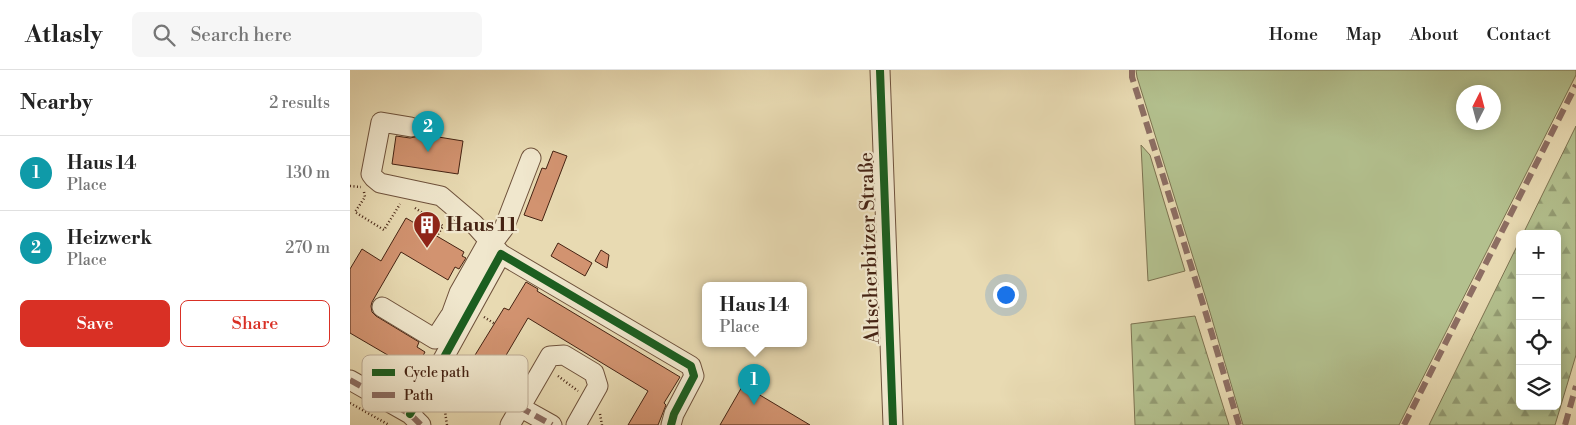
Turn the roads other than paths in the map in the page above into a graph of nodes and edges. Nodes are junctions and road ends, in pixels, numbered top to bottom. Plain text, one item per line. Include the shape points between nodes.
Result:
1 (880, 70) edge
2 (411, 126) dead end
3 (531, 158) dead end
4 (494, 246) junction
5 (382, 307) dead end
6 (451, 315) junction
7 (446, 353) junction
8 (449, 355) edge
9 (350, 380) edge
10 (362, 387) edge
11 (528, 396) edge
12 (402, 412) edge
13 (519, 412) edge
14 (527, 412) edge
15 (415, 420) edge
16 (510, 425) edge
17 (552, 425) edge
18 (576, 425) edge
19 (671, 425) edge
20 (893, 425) edge

1 - 20 street, Altscherbitzer Straße
2 - 4 street via 381,122 371,174 380,183 441,196
3 - 4 street
4 - 6 street via 459,293
4 - 7 street
4 - 19 street via 691,366 694,376
5 - 6 street via 435,339
6 - 7 street
7 - 8 street
9 - 10 street
11 - 18 street via 550,356 564,355 594,373 598,386
12 - 15 street
13 - 16 street
14 - 17 street

